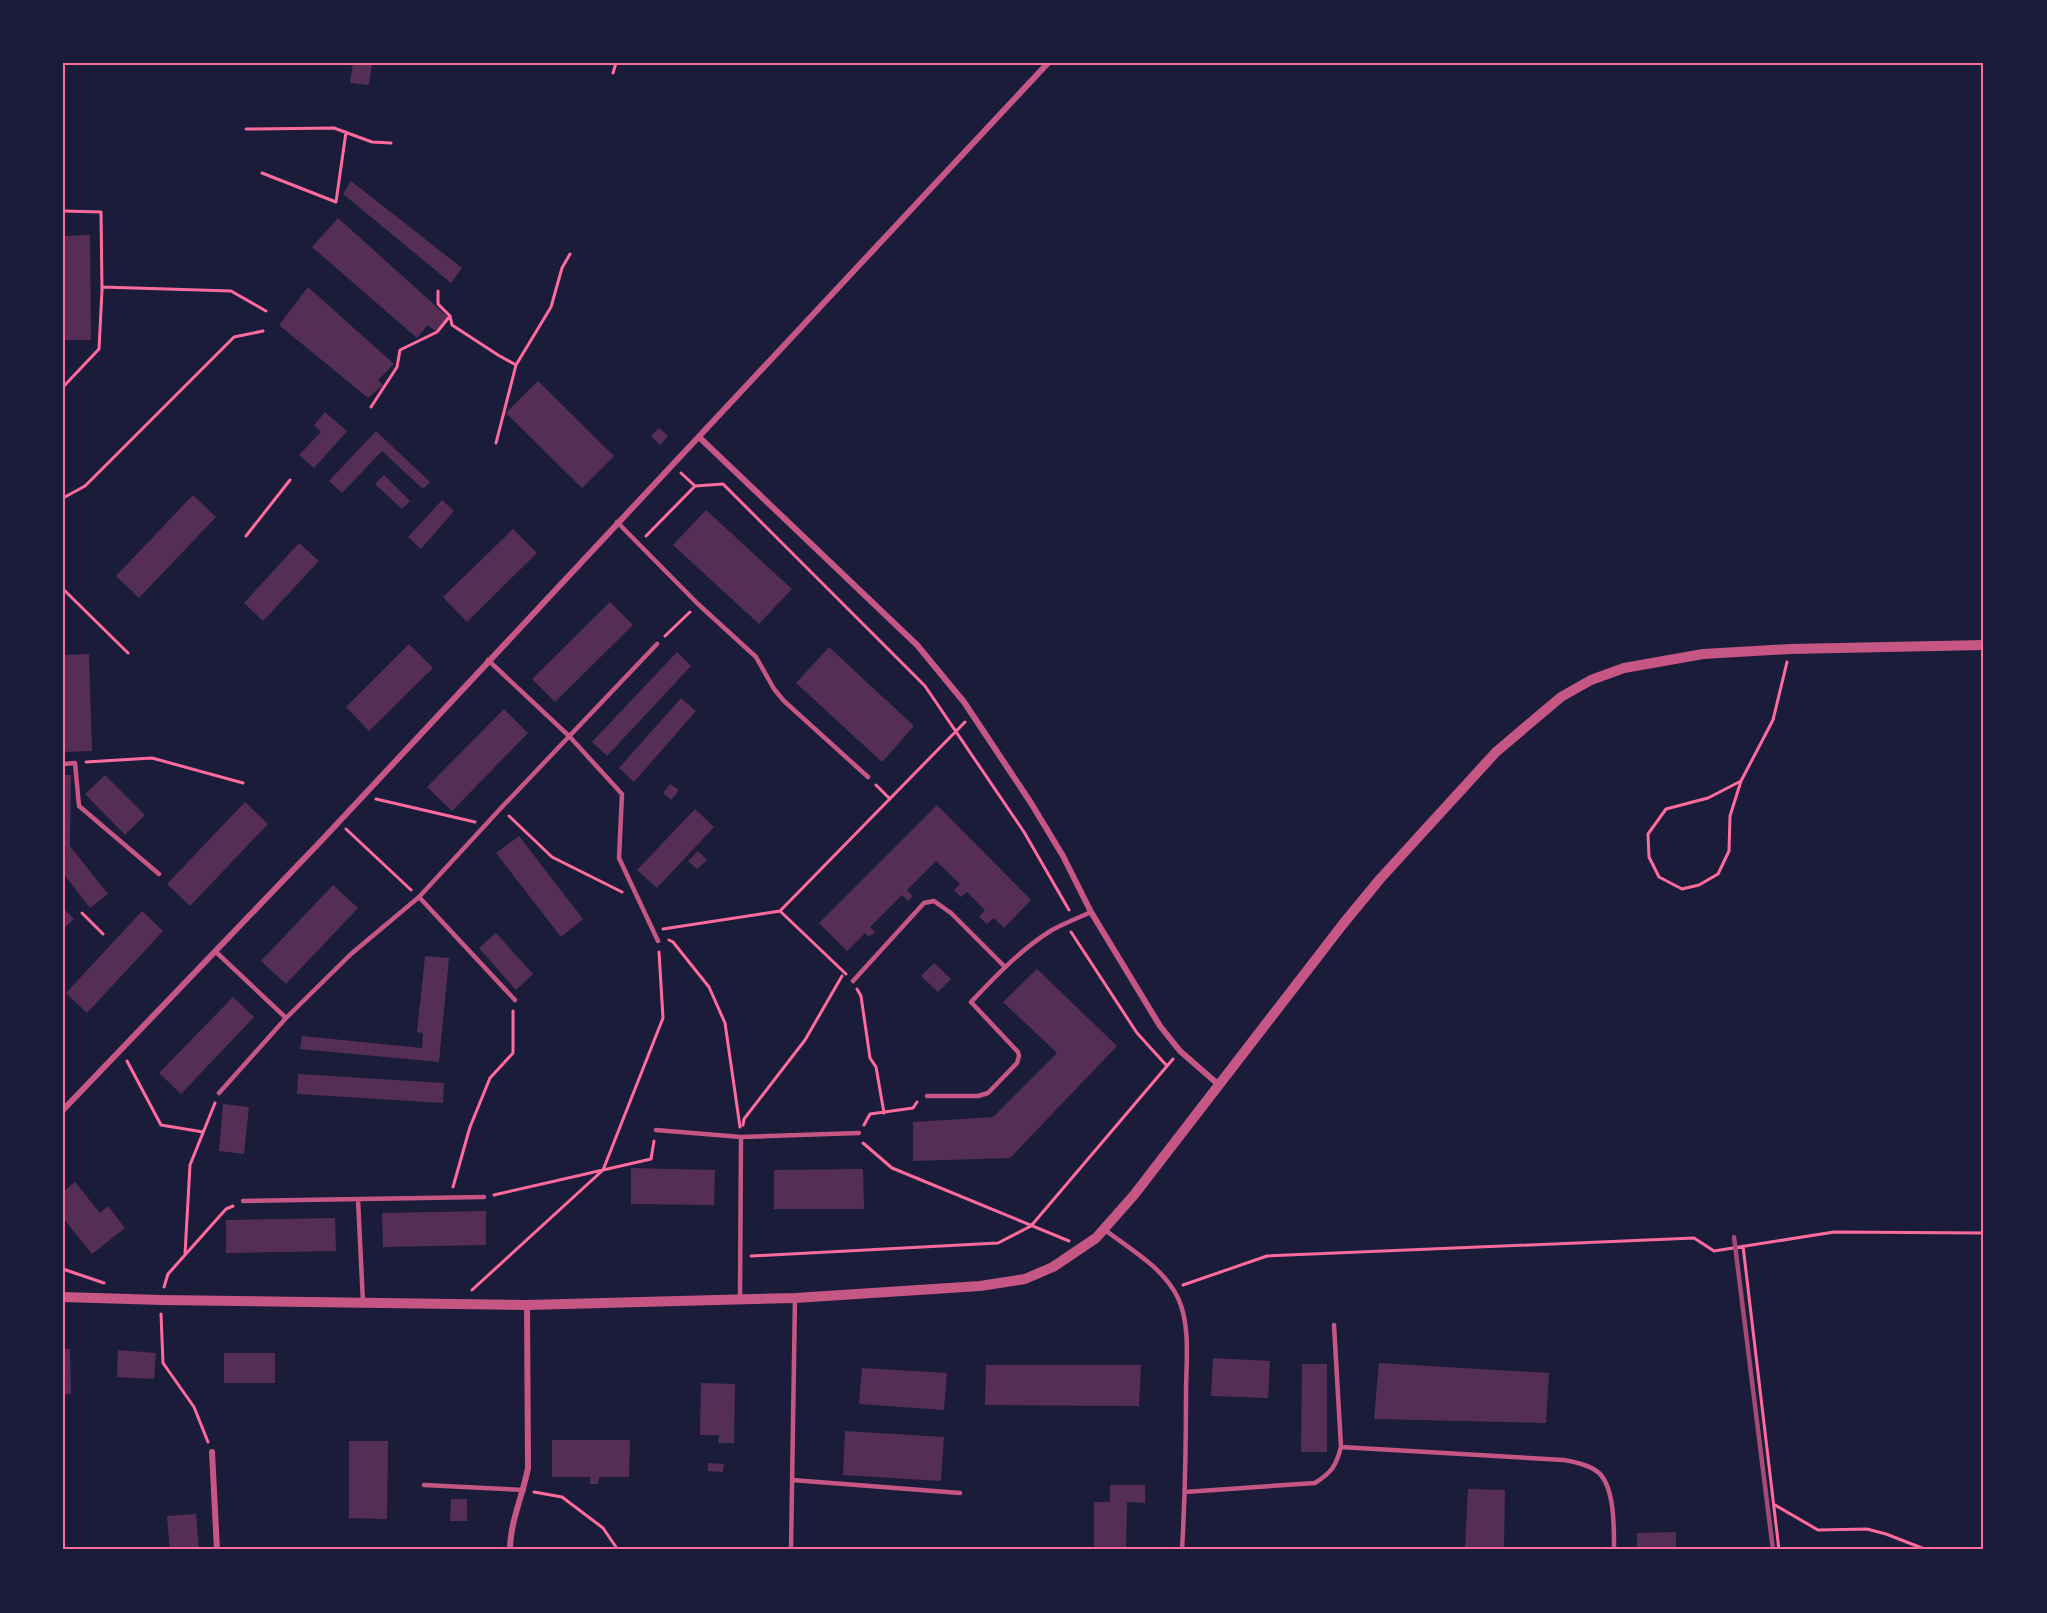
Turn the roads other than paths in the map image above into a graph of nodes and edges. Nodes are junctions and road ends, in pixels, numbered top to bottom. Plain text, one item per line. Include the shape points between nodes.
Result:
1 (1048, 63) edge
2 (699, 437) junction
3 (617, 522) junction
4 (657, 644) road end
5 (1984, 645) edge
6 (488, 660) junction
7 (569, 736) junction
8 (63, 764) edge
9 (868, 777) road end
10 (159, 874) dead end
11 (419, 897) junction
12 (1091, 912) junction
13 (658, 941) road end
14 (215, 951) junction
15 (1005, 967) junction
16 (853, 981) road end
17 (514, 1000) road end
18 (286, 1018) junction
19 (1219, 1085) junction
20 (219, 1093) road end
21 (925, 1096) road end
22 (63, 1110) edge
23 (656, 1130) road end
24 (860, 1134) road end
25 (741, 1137) junction
26 (484, 1197) road end
27 (358, 1199) junction
28 (243, 1201) road end
29 (1105, 1230) junction
30 (63, 1297) edge
31 (795, 1298) junction
32 (740, 1299) junction
33 (363, 1304) junction
34 (527, 1305) junction
35 (1334, 1326) dead end
36 (1341, 1447) junction
37 (212, 1452) road end
38 (792, 1480) junction
39 (424, 1485) dead end
40 (524, 1490) junction
41 (1185, 1492) junction
42 (960, 1493) dead end
43 (217, 1550) edge
44 (510, 1550) edge
45 (791, 1550) edge
46 (1182, 1550) edge
47 (1614, 1550) edge

1 - 2 street
2 - 3 street
2 - 12 street via 917,645 942,674 1031,803 1064,856
3 - 6 street
3 - 9 lane via 756,657 784,701
4 - 7 lane
5 - 19 street via 1702,654 1647,662 1599,677 1561,697 1496,752 1418,836 1343,924
6 - 7 lane
6 - 14 street
7 - 11 lane
7 - 13 lane via 622,794 619,858
8 - 10 lane via 75,763 80,806
11 - 17 lane
11 - 18 lane via 366,940
12 - 15 lane via 1029,946
12 - 19 street via 1150,1011 1180,1051
14 - 18 lane
14 - 22 street
15 - 16 lane via 934,901 924,903
15 - 21 lane via 971,1002 1018,1052 1017,1063 988,1093
18 - 20 lane
19 - 29 street
23 - 25 lane
24 - 25 lane
25 - 32 lane
26 - 27 lane
27 - 28 lane
27 - 33 lane
29 - 31 street via 1053,1267 1025,1279 946,1289
29 - 41 lane via 1153,1267 1179,1300 1185,1326
30 - 33 street
31 - 32 street
31 - 38 lane
32 - 34 street
33 - 34 street
34 - 40 street via 528,1468
35 - 36 lane
36 - 41 lane via 1337,1463 1315,1483
36 - 47 lane via 1582,1464 1599,1473 1606,1483
37 - 43 street
38 - 42 lane
38 - 45 lane
39 - 40 lane
40 - 44 street via 510,1534
41 - 46 lane

